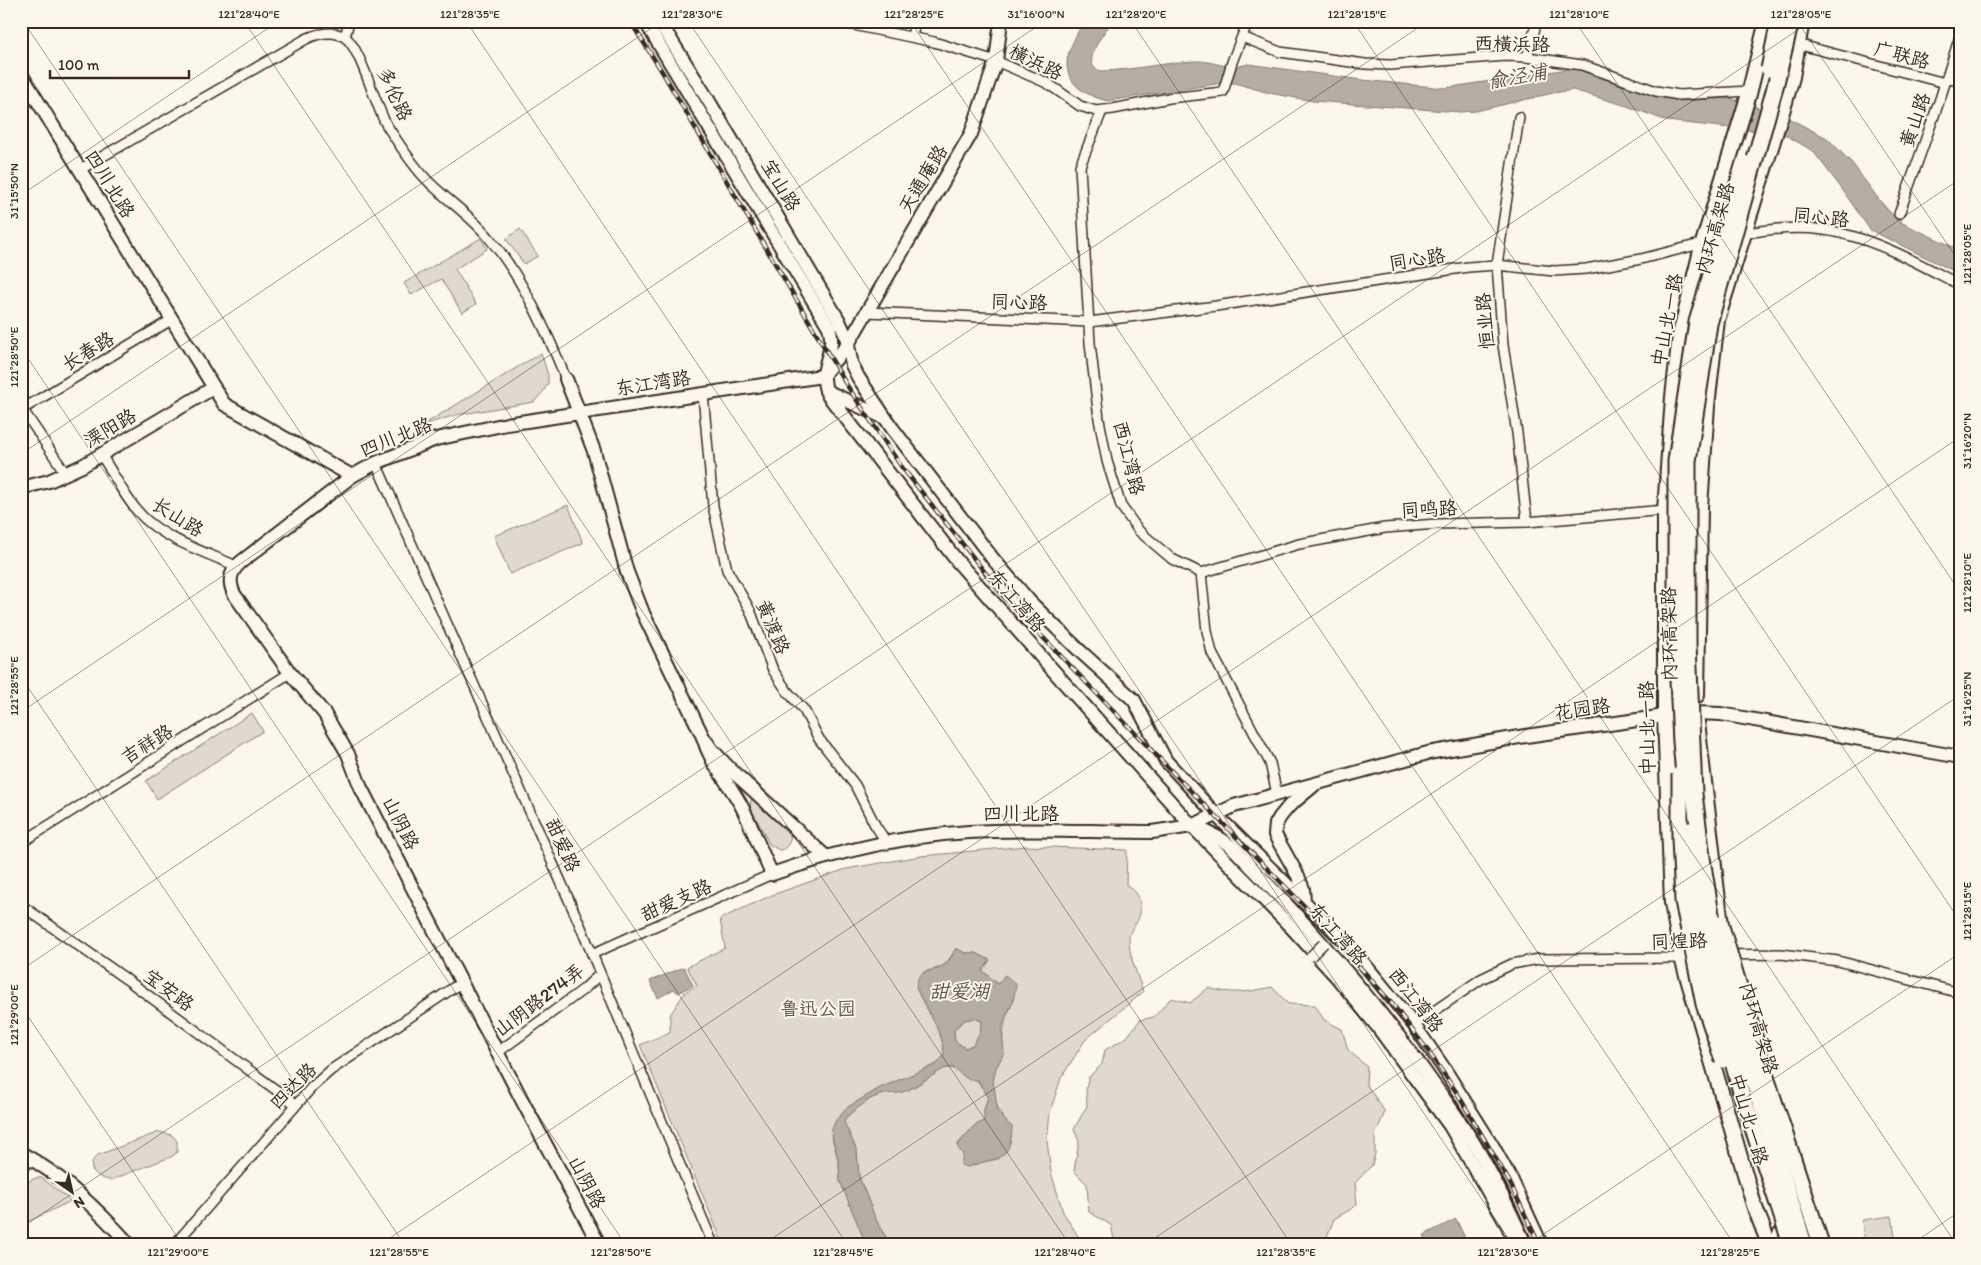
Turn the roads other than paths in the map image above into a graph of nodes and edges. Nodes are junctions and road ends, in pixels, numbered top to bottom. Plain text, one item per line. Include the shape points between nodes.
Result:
1 (349, 21) edge
2 (645, 21) edge
3 (659, 21) edge
4 (834, 21) edge
5 (915, 21) edge
6 (1001, 21) edge
7 (1248, 21) edge
8 (1537, 21) edge
9 (1767, 21) edge
10 (1779, 21) edge
11 (1791, 21) edge
12 (1802, 21) edge
13 (1764, 35) junction
14 (1960, 36) edge
15 (345, 37) junction
16 (912, 37) junction
17 (1242, 37) junction
18 (1797, 44) junction
19 (1527, 57) junction
20 (996, 61) junction
21 (21, 74) edge
22 (1946, 81) junction
23 (1960, 82) edge
24 (1749, 92) junction
25 (1102, 111) junction
26 (1518, 117) dead end
27 (78, 170) junction
28 (1899, 214) dead end
29 (1744, 234) junction
30 (1703, 243) junction
31 (1497, 265) junction
32 (1960, 285) edge
33 (867, 312) junction
34 (171, 320) junction
35 (826, 321) junction
36 (1089, 322) junction
37 (848, 344) junction
38 (822, 376) junction
39 (566, 379) joint
40 (213, 388) junction
41 (826, 391) junction
42 (703, 394) junction
43 (22, 410) edge
44 (579, 413) junction
45 (885, 418) junction
46 (102, 455) junction
47 (376, 463) junction
48 (66, 474) junction
49 (352, 476) junction
50 (21, 488) edge
51 (1665, 510) junction
52 (1526, 522) junction
53 (236, 566) junction
54 (1200, 573) junction
55 (290, 672) junction
56 (1696, 713) junction
57 (1665, 716) junction
58 (703, 737) junction
59 (1960, 757) edge
60 (1316, 784) junction
61 (755, 791) junction
62 (1277, 794) junction
63 (741, 806) junction
64 (1215, 814) junction
65 (1192, 826) junction
66 (21, 843) edge
67 (887, 843) junction
68 (826, 857) junction
69 (1702, 865) junction
70 (772, 874) junction
71 (1304, 901) junction
72 (21, 905) edge
73 (1324, 943) dead end
74 (592, 954) junction
75 (1725, 955) junction
76 (1311, 956) dead end
77 (1682, 958) junction
78 (600, 974) junction
79 (462, 982) junction
80 (1960, 993) edge
81 (1414, 1025) junction
82 (498, 1052) junction
83 (296, 1104) junction
84 (27, 1156) edge
85 (21, 1169) edge
86 (598, 1241) edge
87 (1780, 1242) edge
88 (130, 1244) edge
89 (174, 1244) edge
90 (713, 1244) edge
91 (1516, 1244) edge
92 (1525, 1244) edge
93 (1542, 1244) edge
94 (1804, 1244) edge
95 (1813, 1244) edge
96 (1821, 1244) edge

1 - 15 street
2 - 35 main road, 宝山路
3 - 37 main road, 宝山路 via 830,305
4 - 16 street, 横浜路
5 - 16 street
6 - 20 main road, 天通庵路
7 - 17 street
8 - 19 street
9 - 13 main road, 中山北一路
10 - 87 highway, 内环高架路, bridge via 1766,86 1697,322 1676,461 1676,639 1683,901 1704,1004
11 - 69 highway, 内环高架路, bridge via 1709,324 1688,461 1688,643 1694,794
12 - 18 main road, 中山北一路
13 - 18 street, 广联路
13 - 24 main road, 中山北一路
14 - 22 street, 黄山路
15 - 27 street via 329,33 306,39
15 - 39 street, 多伦路 via 357,55 383,118 407,155 427,180 491,239 516,276 532,303
16 - 20 street, 横浜路
17 - 19 street, 西横浜路 via 1280,52 1365,64
17 - 25 street, 横浜路 via 1223,90
18 - 22 street, 广联路
18 - 29 main road, 中山北一路 via 1792,77
19 - 24 street, 西横浜路 via 1582,65 1656,91 1679,95
20 - 25 street, 横浜路 via 1047,83 1080,106
20 - 33 main road, 天通庵路 via 971,134
21 - 27 main road, 四川北路
22 - 23 street, 广联路
22 - 28 street, 黄山路
24 - 30 main road, 中山北一路
25 - 36 street, 西江湾路 via 1080,166
26 - 31 street, 恒业路
27 - 34 main road, 四川北路
29 - 30 street, 同心路
29 - 32 street, 同心路 via 1811,229 1844,233
29 - 56 main road, 中山北一路 via 1717,320 1707,406 1700,507
30 - 31 street, 同心路 via 1586,269 1554,271
30 - 51 main road, 中山北一路 via 1680,335 1672,397
31 - 36 street, 同心路
31 - 52 street, 恒业路
33 - 36 street, 同心路
33 - 37 main road, 天通庵路
34 - 40 main road, 四川北路
34 - 43 street, 长春路
35 - 37 main road, 宝山路
35 - 38 main road, 宝山路 via 832,334
36 - 54 street, 西江湾路 via 1103,440 1121,506 1138,532 1155,547
37 - 38 main road
37 - 45 main road, 东江湾路 via 855,371
38 - 41 main road, 东江湾路
38 - 42 main road, 东江湾路
39 - 44 main road, 多伦路
40 - 46 main road, 溧阳路
40 - 49 main road, 四川北路 via 226,407
41 - 45 main road, 东江湾路
41 - 65 main road, 东江湾路 via 958,562
42 - 44 main road, 东江湾路
42 - 67 street, 黄渡路 via 713,506 727,570 750,610 774,670 804,710 819,739 855,785
43 - 48 street
44 - 47 main road, 四川北路 via 436,439
44 - 58 main road via 596,458 627,572
45 - 64 main road, 东江湾路 via 1024,595 1134,700 1163,756
46 - 48 main road, 溧阳路
46 - 53 street, 长山路 via 148,522
47 - 49 main road, 四川北路
47 - 74 street, 甜爱路
48 - 50 main road, 溧阳路
49 - 53 main road
51 - 52 street, 同鸣路
51 - 57 main road, 中山北一路
52 - 54 street, 同鸣路 via 1385,528 1299,544
53 - 55 main road, 山阴路 via 230,576 234,594
54 - 62 street via 1212,653 1270,763
55 - 66 street, 吉祥路
55 - 79 main road, 山阴路 via 324,713 344,746 362,788
56 - 57 main road, 花园路
56 - 59 main road, 花园路 via 1721,714
56 - 75 main road, 中山北一路
57 - 60 main road, 花园路 via 1457,747
57 - 77 main road, 中山北一路 via 1672,903
58 - 61 main road via 730,769
58 - 63 main road via 713,764
60 - 62 main road, 花园路
60 - 71 main road via 1289,806 1276,824 1275,835 1298,876
61 - 63 main road via 747,788 741,791
61 - 68 main road
62 - 64 main road, 花园路
63 - 70 main road
64 - 65 main road, 四川北路
64 - 71 main road, 西江湾路
65 - 67 main road, 四川北路 via 1152,832 969,832
65 - 91 main road, 东江湾路 via 1335,975 1398,1053 1462,1144
65 - 92 main road, 东江湾路 via 1208,831 1233,848 1368,996 1472,1140
67 - 68 main road, 四川北路
68 - 70 main road, 四川北路
69 - 94 highway, 内环高架路, bridge via 1720,964
69 - 96 highway, bridge
70 - 74 street, 甜爱支路
71 - 81 main road, 西江湾路 via 1353,950
72 - 83 street, 宝安路
73 - 76 street, bridge
74 - 78 street, 甜爱路
75 - 77 street, 同煌路
75 - 80 street, 同煌路 via 1781,954 1838,961
75 - 95 main road, 中山北一路
77 - 81 street, 同煌路 via 1539,959 1512,964 1496,970
77 - 87 main road, 中山北一路 via 1754,1205
78 - 82 street, 山阴路274弄 via 584,990
78 - 90 street, 甜爱路
79 - 82 main road, 山阴路
79 - 83 street, 四达路 via 331,1070
81 - 93 main road, 西江湾路 via 1492,1145
82 - 86 main road, 山阴路
83 - 89 street, 四达路
84 - 85 street
84 - 88 main road via 94,1206

